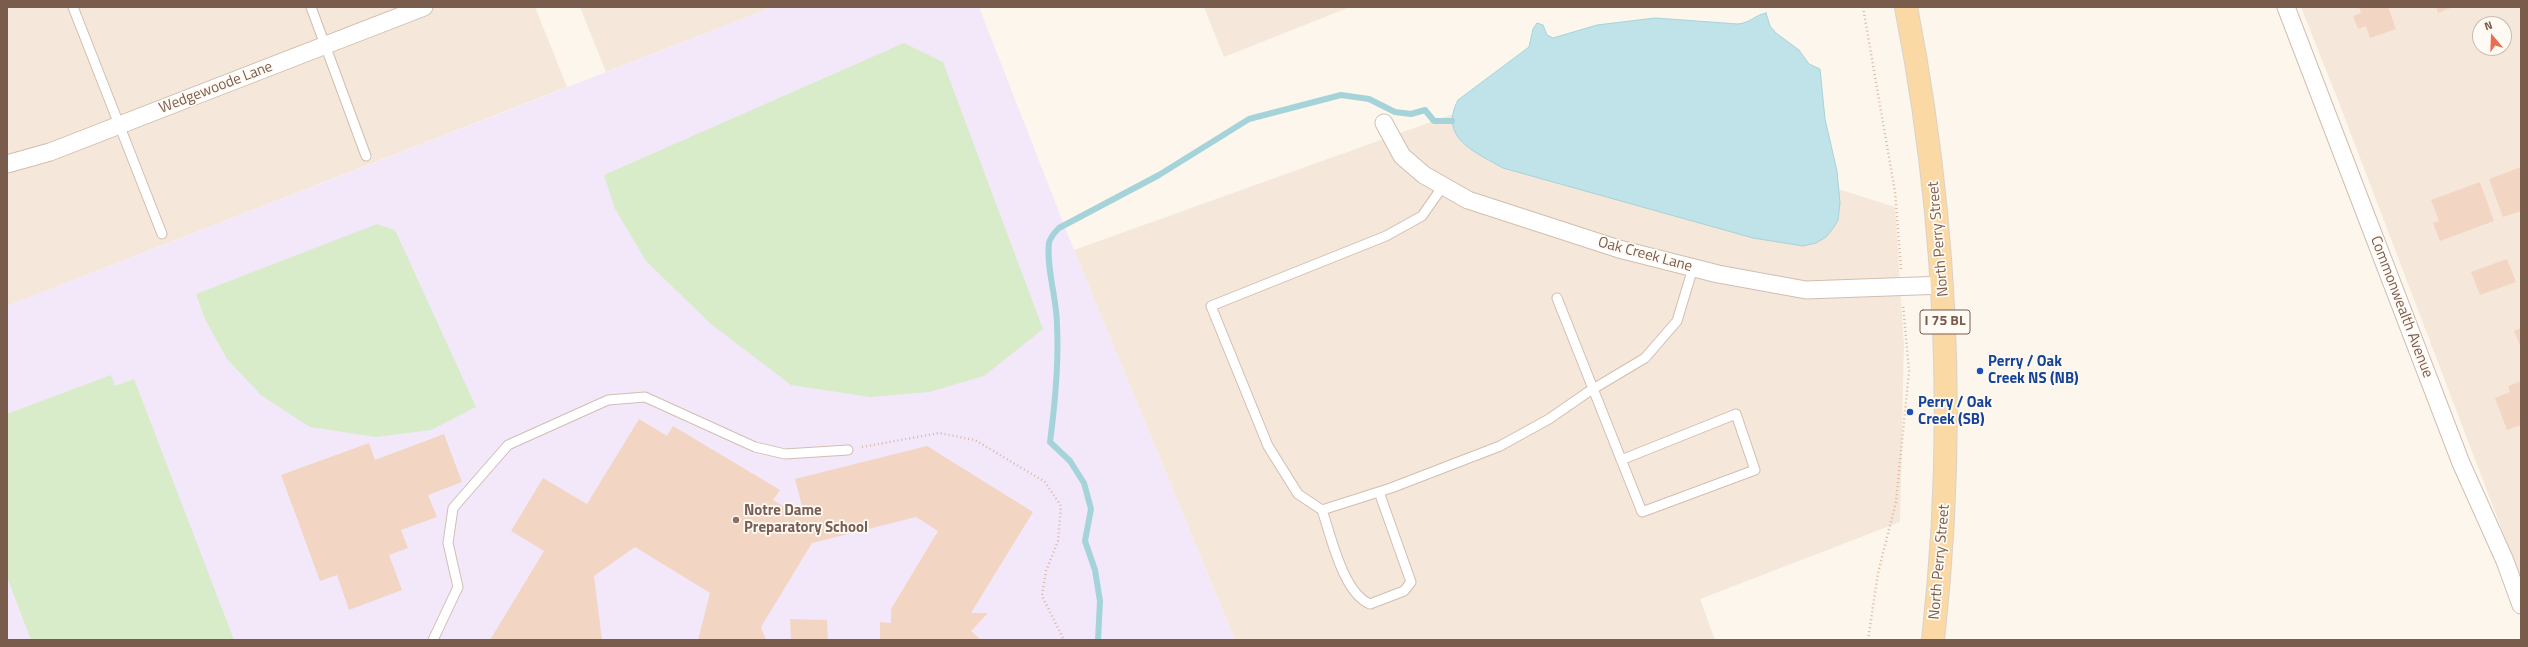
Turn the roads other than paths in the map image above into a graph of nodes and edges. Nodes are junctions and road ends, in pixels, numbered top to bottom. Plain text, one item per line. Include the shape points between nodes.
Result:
1 (73, 7) edge
2 (310, 7) edge
3 (424, 7) edge
4 (1906, 7) edge
5 (2286, 7) edge
6 (325, 46) junction
7 (1384, 123) dead end
8 (120, 126) junction
9 (366, 156) dead end
10 (7, 164) edge
11 (1443, 186) junction
12 (162, 234) dead end
13 (1693, 268) junction
14 (1944, 285) junction
15 (1557, 298) dead end
16 (1592, 389) junction
17 (848, 450) road end
18 (1621, 460) junction
19 (1379, 492) junction
20 (1322, 510) junction
21 (2521, 605) edge
22 (433, 640) edge
23 (1933, 640) edge

1 - 8 lane
2 - 6 lane
3 - 6 street, Wedgewoode Lane
4 - 14 main road, North Perry Street / I 75 BL via 1931,158
5 - 21 street, Commonwealth Avenue via 2461,463 2505,561
6 - 8 street, Wedgewoode Lane
6 - 9 lane
7 - 11 street, Oak Creek Lane via 1402,156 1424,175
8 - 10 street, Wedgewoode Lane via 50,152
8 - 12 lane
11 - 13 street, Oak Creek Lane via 1468,200 1498,210 1620,250
11 - 20 lane via 1422,216 1386,236 1211,306 1268,446 1298,494
13 - 14 street, Oak Creek Lane via 1806,290
13 - 16 lane via 1677,321 1645,358
14 - 23 main road, North Perry Street / I 75 BL via 1946,496
15 - 16 lane
16 - 18 lane
16 - 19 lane via 1549,419 1500,446
17 - 22 lane via 785,454 755,447 645,397 608,400 508,445 453,508 448,543 458,588
18 - 18 lane via 1642,512 1755,470 1736,414
19 - 20 lane
19 - 20 lane via 1411,582 1404,591 1370,604 1362,601 1347,581

